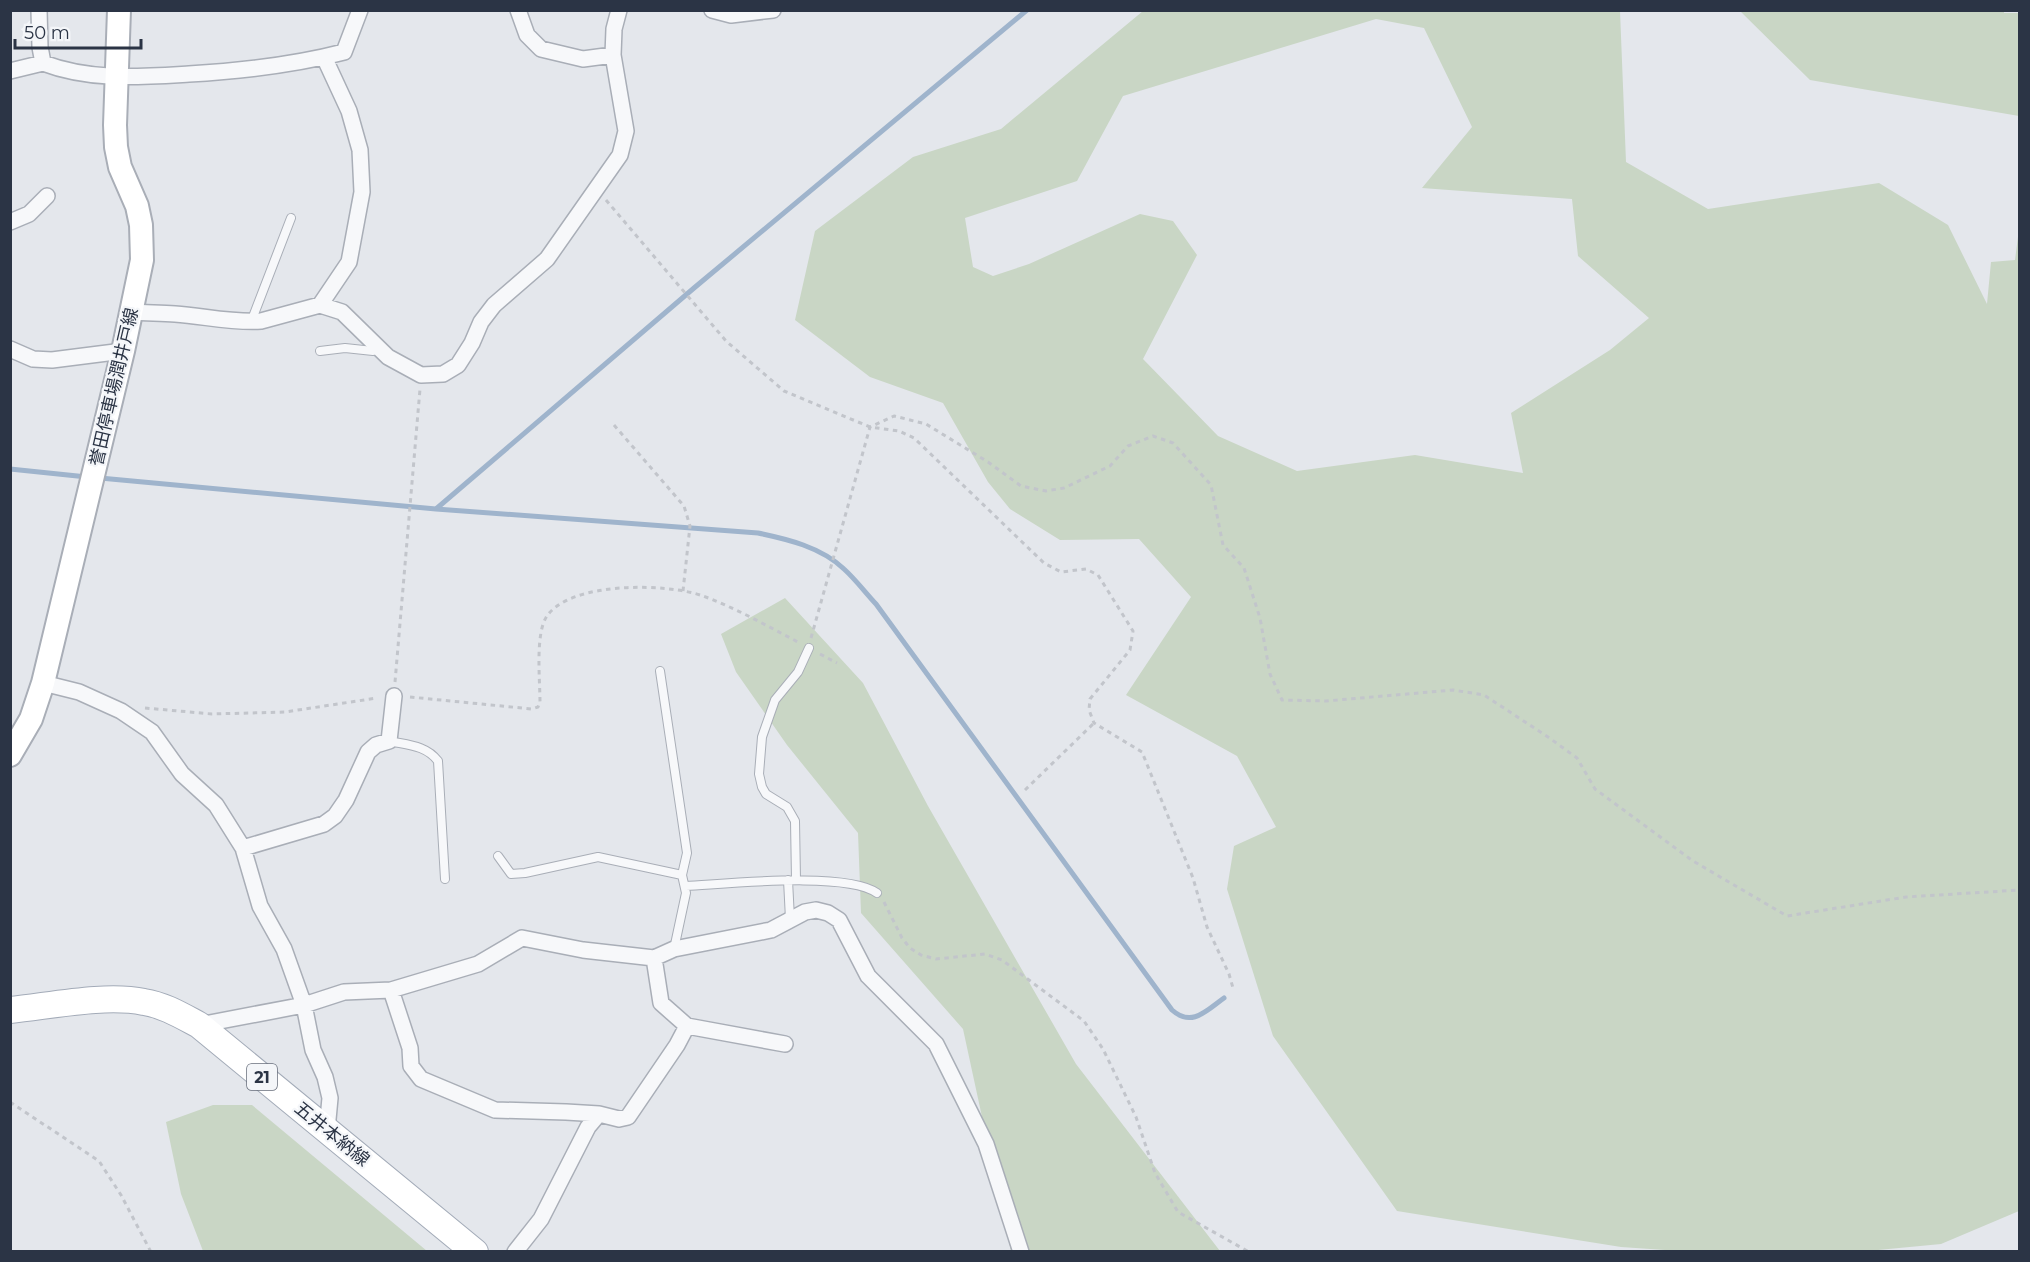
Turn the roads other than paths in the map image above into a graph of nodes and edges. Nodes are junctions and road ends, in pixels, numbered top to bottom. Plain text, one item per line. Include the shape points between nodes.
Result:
1 (39, 10) edge
2 (119, 10) edge
3 (360, 10) edge
4 (518, 10) edge
5 (619, 10) edge
6 (712, 10) edge
7 (773, 10) edge
8 (613, 55) junction
9 (324, 57) junction
10 (43, 63) junction
11 (10, 71) edge
12 (117, 78) junction
13 (47, 196) dead end
14 (291, 218) dead end
15 (10, 222) edge
16 (320, 305) junction
17 (132, 312) junction
18 (251, 322) junction
19 (377, 347) junction
20 (10, 349) edge
21 (123, 351) junction
22 (320, 351) dead end
23 (808, 648) road end
24 (660, 671) dead end
25 (43, 683) junction
26 (394, 696) road end
27 (389, 741) junction
28 (10, 755) edge
29 (243, 848) junction
30 (498, 856) dead end
31 (682, 875) junction
32 (446, 879) dead end
33 (792, 880) junction
34 (686, 886) junction
35 (877, 893) road end
36 (790, 921) junction
37 (674, 950) junction
38 (654, 958) junction
39 (391, 990) junction
40 (304, 1005) junction
41 (10, 1010) edge
42 (199, 1025) junction
43 (687, 1026) junction
44 (785, 1044) dead end
45 (599, 1114) junction
46 (327, 1130) junction
47 (475, 1251) edge
48 (515, 1251) edge
49 (1021, 1251) edge

1 - 10 street
2 - 12 main road, 誉田停車場潤井戸線
3 - 9 street via 344,52
4 - 8 street via 526,35 542,49 583,59
5 - 8 street
6 - 7 street via 731,15
8 - 19 street via 626,131 620,155 547,260 494,305 480,322 458,365 443,374 421,375
9 - 12 street via 232,71
9 - 16 street via 349,111 360,150 362,192 349,262
10 - 11 street
10 - 12 street via 62,70
12 - 17 main road, 誉田停車場潤井戸線 via 116,147 137,206 142,246
13 - 15 street via 29,214
14 - 18 lane
16 - 18 street
16 - 19 street via 342,312
17 - 18 street
17 - 21 main road, 誉田停車場潤井戸線
19 - 22 lane via 373,351
20 - 21 street via 33,359 52,360
21 - 25 main road, 誉田停車場潤井戸線
23 - 33 lane via 798,672 775,700 762,737 759,774 766,794 787,807 795,821
24 - 31 lane via 687,853
25 - 28 main road, 誉田停車場潤井戸線 via 31,719
25 - 29 street via 79,692 121,711 152,732 182,774 216,805
26 - 27 street
27 - 29 street via 368,752 335,816 324,824
27 - 32 lane via 424,748 438,761
29 - 40 street via 260,906 284,949
30 - 31 lane via 511,874 598,856
31 - 34 lane
33 - 34 lane
33 - 35 lane via 842,883 868,887
33 - 36 lane
34 - 37 lane
36 - 37 street via 771,930
36 - 49 street via 816,910 839,920 868,976 936,1044 986,1144
37 - 38 street
38 - 39 street via 522,938 478,964
38 - 43 street via 661,1003
39 - 40 street via 344,992
39 - 45 street via 410,1048 411,1066 421,1079 495,1110
40 - 42 street
40 - 46 street via 313,1050 330,1098
41 - 42 main road, 五井本納線 / 21 via 124,1000 173,1011
42 - 46 main road, 五井本納線 / 21
43 - 44 street
43 - 45 street via 628,1117
45 - 48 street via 588,1127 541,1219
46 - 47 main road, 五井本納線 / 21

